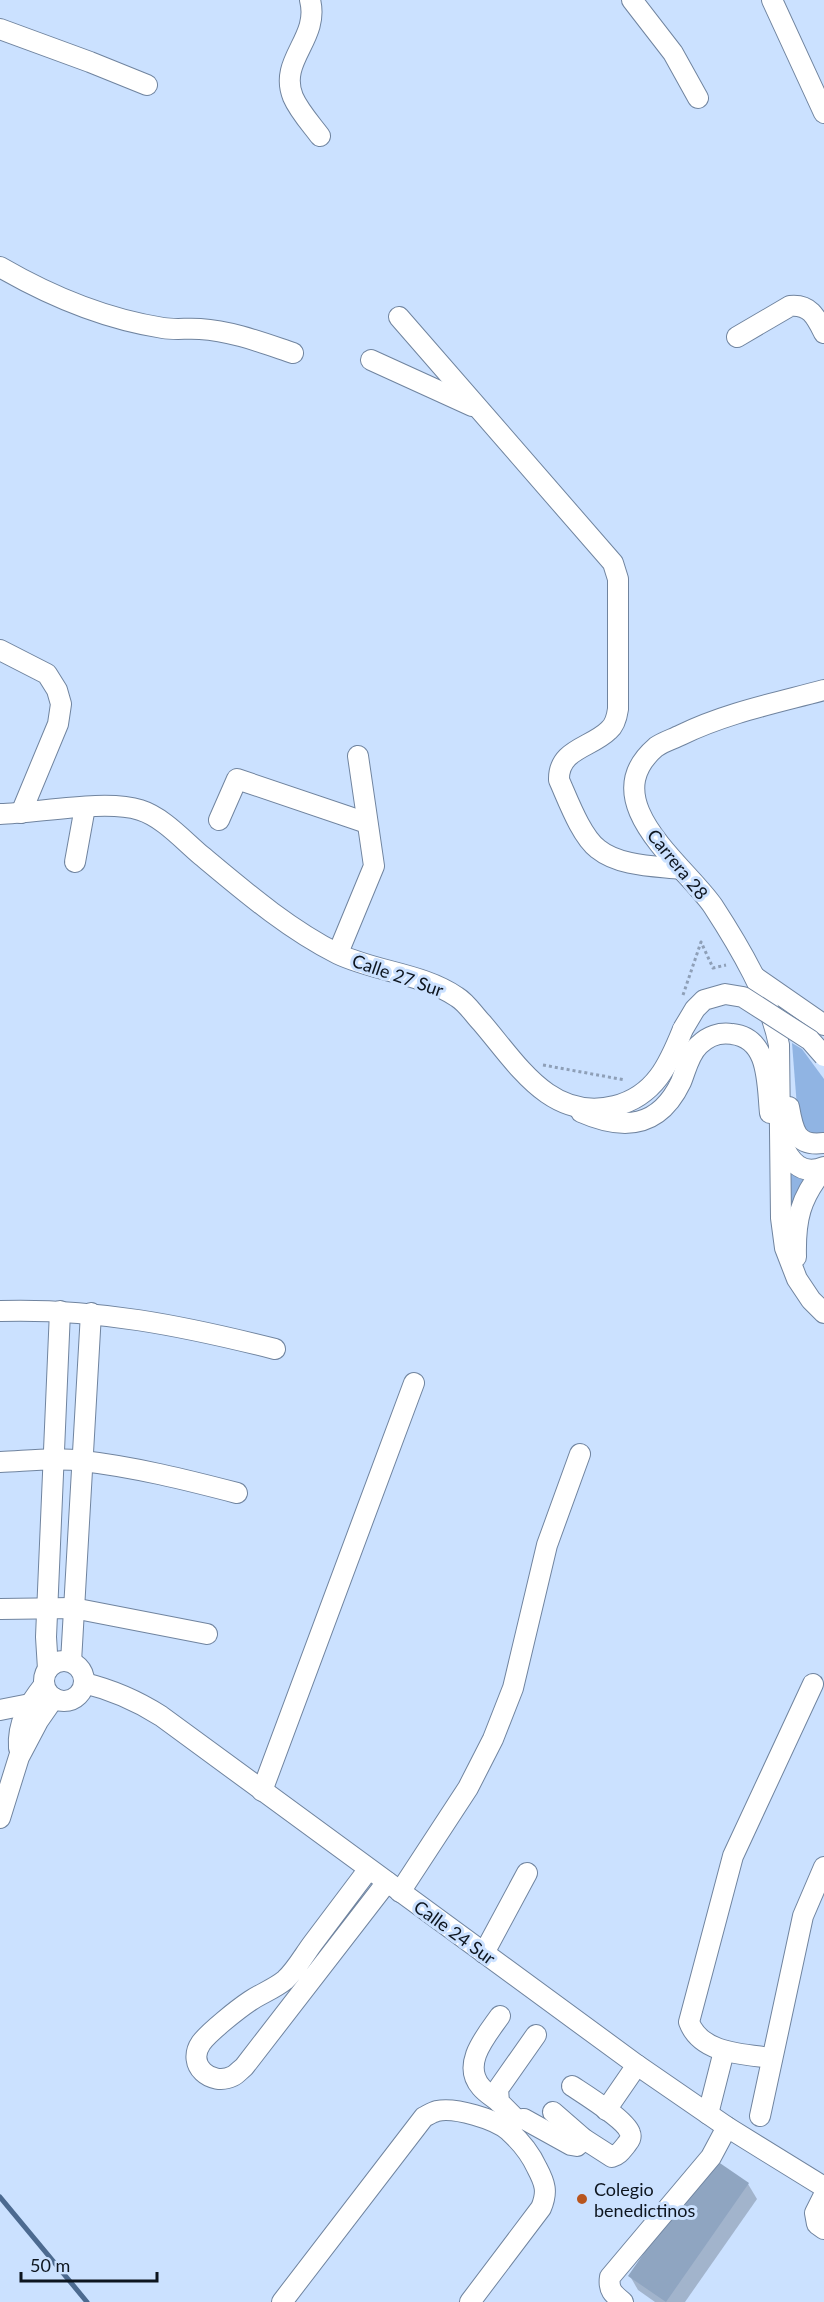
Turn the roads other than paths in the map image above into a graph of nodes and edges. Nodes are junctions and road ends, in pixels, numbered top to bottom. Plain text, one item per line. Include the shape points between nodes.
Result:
1 (310, 0) edge
2 (772, 0) edge
3 (641, 3) edge
4 (0, 29) edge
5 (147, 86) dead end
6 (698, 98) dead end
7 (824, 113) edge
8 (320, 136) dead end
9 (0, 267) edge
10 (399, 317) dead end
11 (824, 333) edge
12 (737, 337) dead end
13 (293, 353) dead end
14 (371, 360) dead end
15 (480, 410) junction
16 (0, 650) edge
17 (824, 690) edge
18 (358, 756) dead end
19 (85, 807) junction
20 (21, 813) junction
21 (0, 814) edge
22 (219, 820) dead end
23 (367, 823) junction
24 (75, 862) dead end
25 (680, 869) junction
26 (338, 954) junction
27 (751, 973) junction
28 (824, 1025) edge
29 (780, 1054) junction
30 (824, 1056) edge
31 (565, 1105) junction
32 (781, 1140) junction
33 (818, 1144) edge
34 (824, 1168) edge
35 (781, 1218) junction
36 (805, 1291) junction
37 (0, 1311) edge
38 (60, 1311) junction
39 (91, 1313) junction
40 (824, 1313) edge
41 (275, 1349) dead end
42 (414, 1383) dead end
43 (580, 1454) dead end
44 (54, 1459) junction
45 (82, 1460) junction
46 (0, 1462) edge
47 (237, 1493) dead end
48 (48, 1608) junction
49 (74, 1608) junction
50 (0, 1609) edge
51 (207, 1634) dead end
52 (71, 1662) junction
53 (84, 1683) junction
54 (49, 1684) junction
55 (813, 1684) dead end
56 (30, 1704) junction
57 (0, 1710) edge
58 (20, 1757) junction
59 (262, 1791) junction
60 (0, 1818) edge
61 (824, 1867) edge
62 (368, 1870) junction
63 (527, 1874) dead end
64 (394, 1887) junction
65 (484, 1953) junction
66 (500, 2016) dead end
67 (536, 2035) dead end
68 (724, 2051) junction
69 (772, 2058) junction
70 (637, 2065) junction
71 (572, 2086) dead end
72 (499, 2102) junction
73 (606, 2110) junction
74 (553, 2112) dead end
75 (708, 2114) junction
76 (760, 2116) dead end
77 (512, 2125) junction
78 (727, 2127) junction
79 (584, 2139) junction
80 (824, 2187) edge
81 (824, 2195) edge
82 (824, 2229) edge
83 (282, 2302) edge
84 (470, 2302) edge
85 (623, 2302) edge

1 - 8 street via 311,29 293,60 290,77 293,97
2 - 7 street
3 - 6 street
4 - 5 street
9 - 13 street via 59,298 112,317 165,329 200,328 234,334
10 - 15 street
11 - 12 street via 818,320 799,305 790,306
14 - 15 street
15 - 25 street via 617,570 616,719 610,730 562,761 559,780 585,835 596,849 637,864
16 - 20 street via 47,674 61,704 58,724
17 - 25 street, Carrera 28 via 708,722 657,747 638,769 635,789 639,811 650,834
18 - 23 street
19 - 20 street, Calle 27 Sur
19 - 24 street
19 - 26 street, Calle 27 Sur via 140,810 160,821 255,900
20 - 21 street, Calle 27 Sur
22 - 23 street via 237,779
23 - 26 street via 374,866
25 - 27 street, Carrera 28 via 711,903
26 - 31 street, Calle 27 Sur via 444,988 460,998 531,1080
27 - 28 street
27 - 29 street via 773,1022
29 - 32 street
29 - 33 street via 795,1133 802,1141
30 - 31 street, Calle 27 Sur, bridge via 810,1040 743,997 725,994 704,1000 694,1009 668,1066 642,1095 609,1108
31 - 35 street via 613,1124 643,1121 673,1096 698,1046 711,1036 738,1034 749,1040 764,1060
32 - 34 street via 798,1167
32 - 35 street
34 - 36 street via 803,1201 797,1222 796,1261
35 - 36 street via 785,1248
36 - 40 street
37 - 38 street
38 - 39 street
38 - 44 street
39 - 41 street via 202,1330
39 - 45 street
42 - 59 street
43 - 64 street via 547,1545 513,1688 493,1739 468,1788
44 - 45 street
44 - 46 street
44 - 48 street
45 - 47 street
45 - 49 street
48 - 49 street
48 - 50 street
48 - 54 street
49 - 51 street
49 - 52 street
52 - 53 street via 81,1670
52 - 54 street via 54,1663
53 - 54 street via 67,1700
53 - 59 street, Calle 24 Sur via 137,1701
54 - 56 street
54 - 58 street
55 - 68 street via 734,1856 689,2022 703,2041
56 - 57 street
56 - 58 street via 20,1730
58 - 60 street
59 - 62 street, Calle 24 Sur
61 - 69 street via 803,1916
62 - 64 street, Calle 24 Sur
62 - 64 street via 287,1978 250,2000 200,2045 196,2056 198,2068 206,2075 233,2076 244,2067
63 - 65 street
64 - 65 street, Calle 24 Sur
65 - 70 street, Calle 24 Sur
66 - 72 street via 477,2050 472,2072 480,2086
67 - 72 street via 498,2089
68 - 69 street
68 - 75 street
69 - 76 street
70 - 73 street
70 - 75 street, Calle 24 Sur
71 - 73 street
72 - 77 street
73 - 79 street via 627,2128 631,2140 612,2157
74 - 79 street
75 - 78 street, Calle 24 Sur
77 - 79 street via 524,2119 571,2145 577,2146
77 - 83 street via 452,2111 437,2111 424,2117
77 - 84 street via 546,2186 546,2198
78 - 80 street, Calle 24 Sur
78 - 85 street via 711,2157 610,2277 608,2286
81 - 82 street via 815,2213 817,2224

